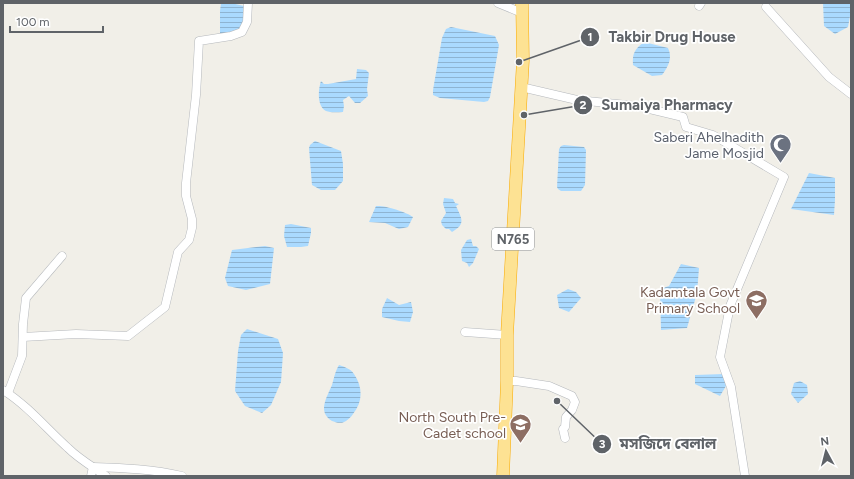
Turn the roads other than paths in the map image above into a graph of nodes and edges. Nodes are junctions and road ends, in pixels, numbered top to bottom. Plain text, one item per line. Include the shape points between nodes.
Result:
1 (248, 3) edge
2 (498, 3) edge
3 (765, 4) edge
4 (522, 8) edge
5 (521, 87) junction
6 (851, 94) edge
7 (62, 256) dead end
8 (465, 332) dead end
9 (507, 334) junction
10 (23, 337) junction
11 (507, 382) junction
12 (6, 392) edge
13 (565, 438) dead end
14 (93, 467) junction
15 (91, 476) edge
16 (106, 476) edge
17 (182, 476) edge
18 (503, 476) edge
19 (745, 476) edge

1 - 10 street via 247,22 242,32 199,41 186,183 192,228 189,240 178,252 165,307 128,336 76,334
2 - 4 street
3 - 6 street via 829,77
4 - 5 highway, N765
5 - 9 highway, N765
5 - 19 street via 577,100 637,106 683,117 686,127 713,135 784,177 730,306 720,357 731,387
7 - 10 street via 26,298
8 - 9 street
9 - 11 highway, N765
10 - 12 street via 22,356
11 - 13 street via 549,386 572,396 575,402 566,417 563,430
11 - 18 highway, N765
12 - 14 street via 31,410 69,450
14 - 15 street
14 - 16 street
14 - 17 street via 129,468

